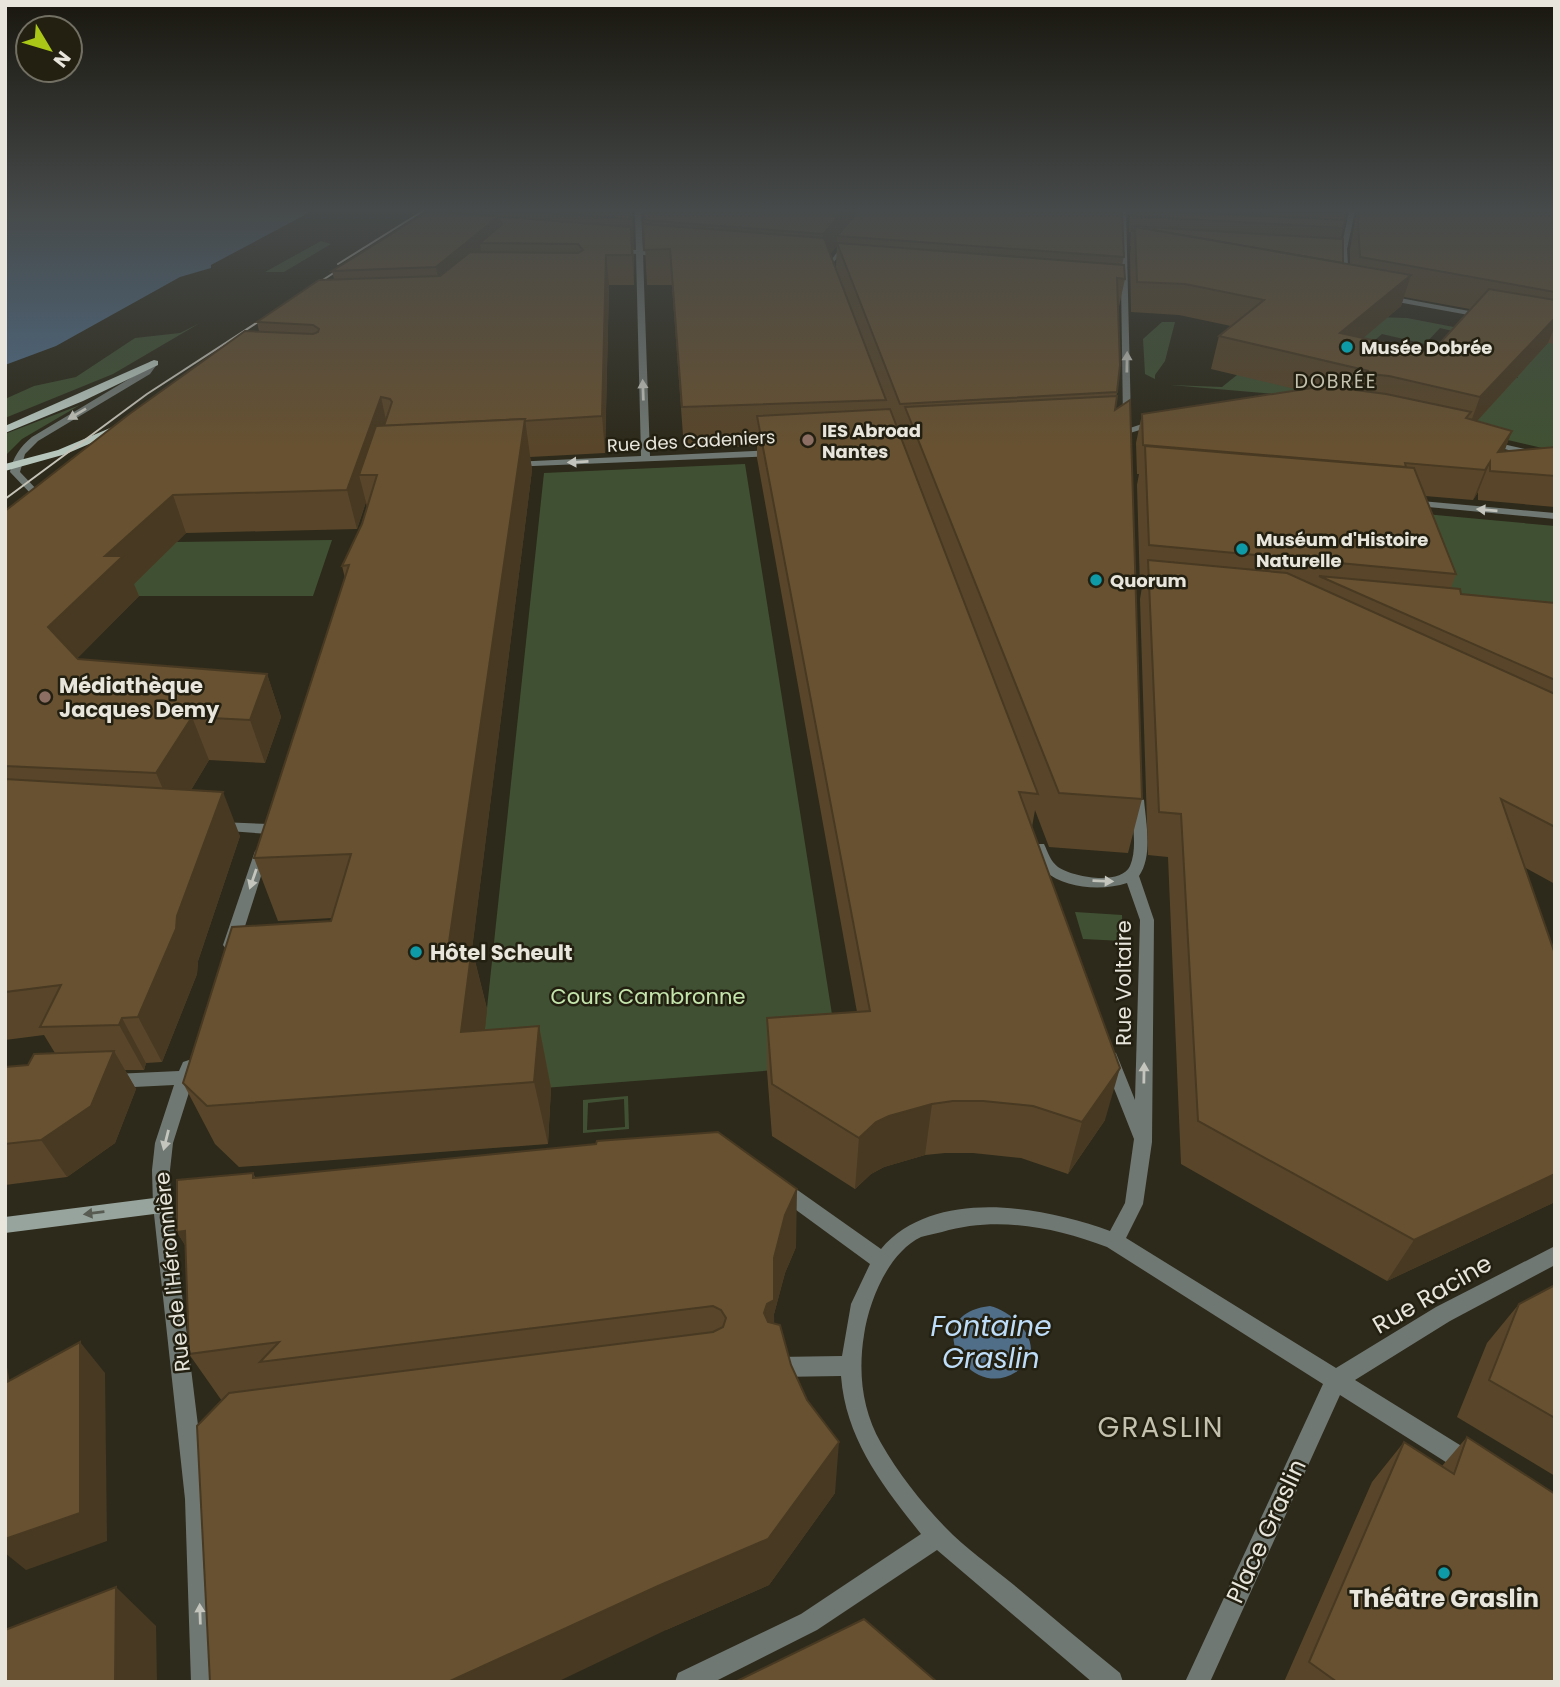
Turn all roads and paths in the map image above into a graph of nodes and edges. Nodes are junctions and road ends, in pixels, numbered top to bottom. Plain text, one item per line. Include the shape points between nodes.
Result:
1 (639, 290) edge
2 (1126, 290) edge
3 (1116, 292) edge
4 (1126, 293) junction
5 (1370, 295) edge
6 (1489, 317) edge
7 (154, 363) joint
8 (1170, 420) edge
9 (130, 421) edge
10 (5, 430) edge
11 (1127, 430) junction
12 (103, 436) junction
13 (1104, 436) edge
14 (1480, 441) edge
15 (1130, 444) edge
16 (791, 452) edge
17 (89, 453) edge
18 (646, 458) junction
19 (1555, 458) edge
20 (498, 466) edge
21 (10, 467) edge
22 (46, 485) edge
23 (35, 493) junction
24 (25, 501) edge
25 (1399, 502) edge
26 (1555, 516) edge
27 (1137, 787) edge
28 (211, 827) edge
29 (1032, 829) edge
30 (1131, 875) junction
31 (225, 960) edge
32 (1104, 1040) edge
33 (194, 1052) edge
34 (186, 1078) junction
35 (99, 1082) edge
36 (1143, 1142) junction
37 (772, 1182) edge
38 (172, 1204) junction
39 (5, 1225) edge
40 (1114, 1241) junction
41 (1555, 1255) edge
42 (882, 1261) junction
43 (851, 1366) junction
44 (777, 1367) edge
45 (1336, 1380) junction
46 (213, 1440) edge
47 (190, 1445) junction
48 (1488, 1476) edge
49 (938, 1536) junction
50 (203, 1682) edge
51 (687, 1682) edge
52 (1111, 1682) edge
53 (1197, 1682) edge

18 -> 1 street
2 - 4 street
3 - 4 street
11 -> 4 street
5 - 6 street
7 - 10 main road
7 -> 21 street via 147,372 34,439
8 - 11 street
9 - 12 main road
11 - 13 street
11 - 15 street
12 - 17 street
12 - 21 main road
14 - 19 street
16 - 18 street, Rue des Cadeniers
18 -> 20 street, Rue des Cadeniers
21 - 23 street
22 - 23 street
23 - 24 street
26 -> 25 street
27 - 30 street via 1138,855
28 -> 31 street via 271,823
29 -> 30 street via 1055,879 1116,882
36 -> 30 street, Rue Voltaire via 1147,920
32 - 36 street
33 - 34 street, Rue de l'Héronnière
34 - 35 street
34 -> 38 street, Rue de l'Héronnière via 164,1143 161,1170
36 - 40 street via 1134,1204
37 - 42 street
38 -> 39 street
38 - 47 street, Rue de l'Héronnière
40 - 42 street via 1077,1226 992,1214 953,1219 912,1232
40 - 45 street
41 - 45 street, Rue Racine via 1443,1314
42 - 43 street via 863,1294
43 - 44 street
43 - 49 street via 857,1411 881,1466
45 - 48 street
45 - 53 street, Place Graslin
46 - 47 street
50 -> 47 street, Rue de l'Héronnière
49 - 51 street via 809,1622
49 - 52 street

